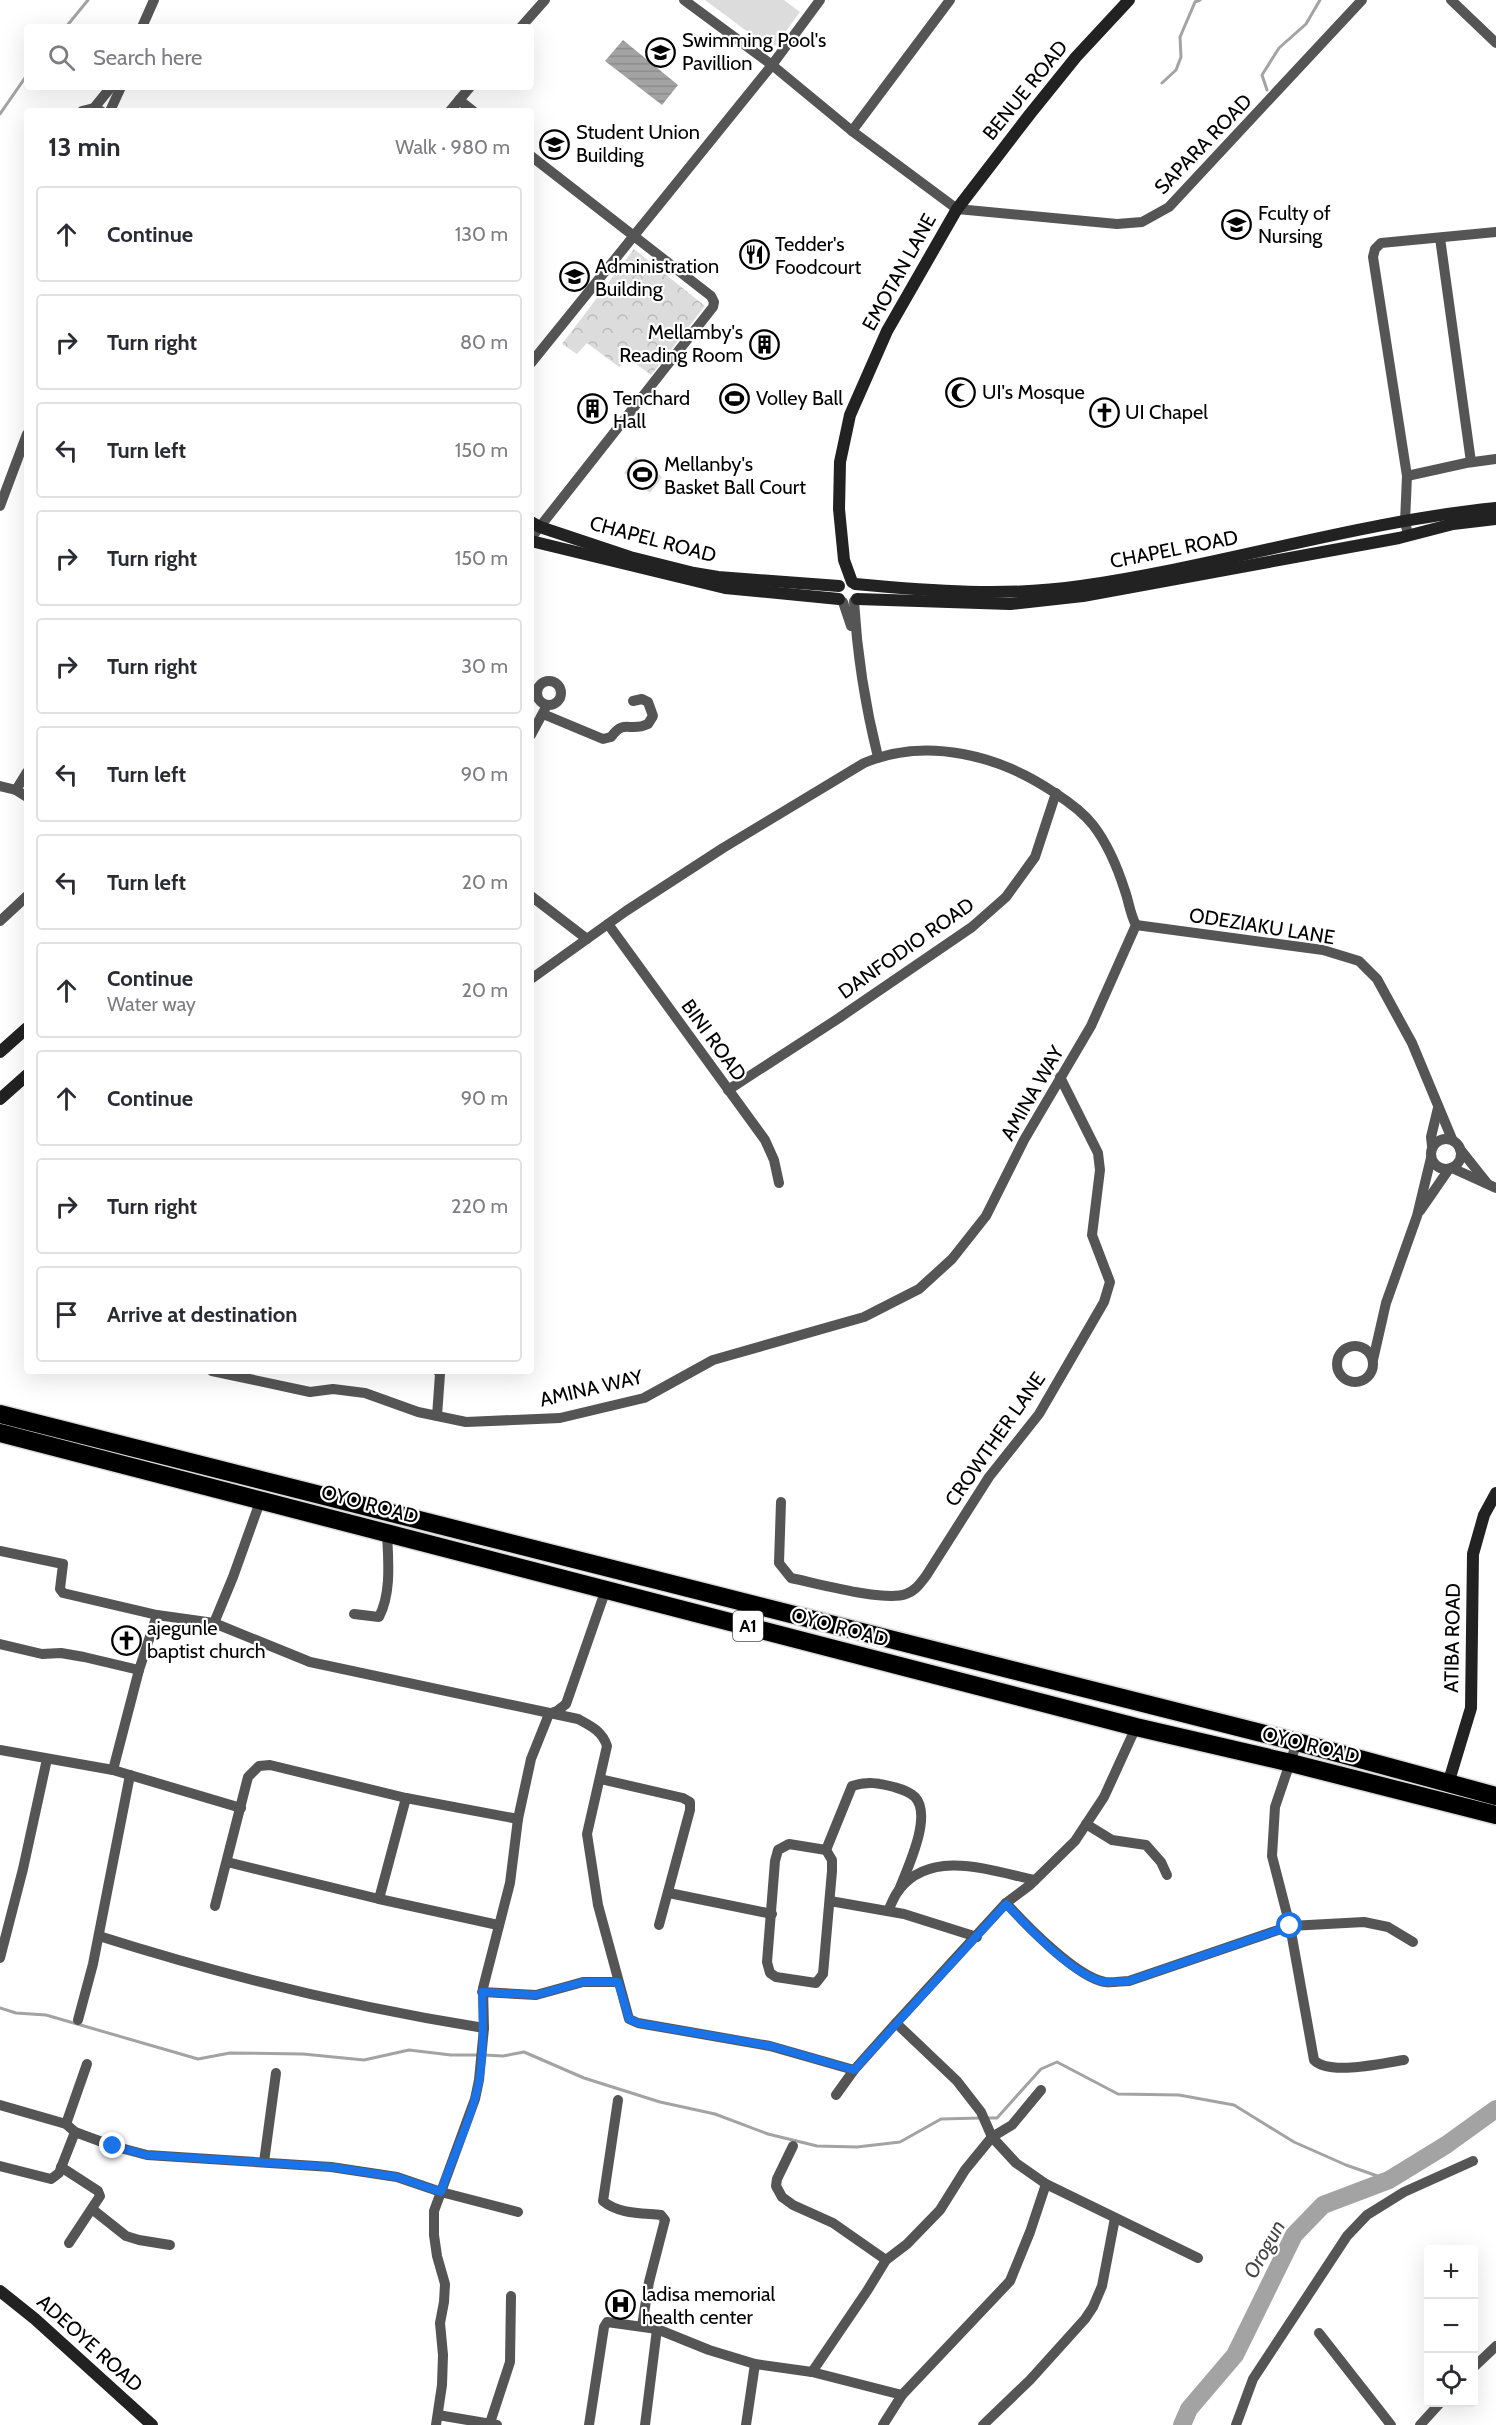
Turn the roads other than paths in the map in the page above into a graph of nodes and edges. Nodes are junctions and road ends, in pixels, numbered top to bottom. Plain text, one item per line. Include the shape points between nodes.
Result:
1 (154, 0) edge
2 (545, 0) edge
3 (684, 0) edge
4 (820, 0) edge
5 (950, 0) edge
6 (1129, 0) edge
7 (1362, 0) edge
8 (1451, 0) edge
9 (143, 24) edge
10 (524, 24) edge
11 (1496, 43) edge
12 (772, 65) junction
13 (109, 90) edge
14 (120, 90) edge
15 (467, 90) edge
16 (459, 100) junction
17 (98, 108) edge
18 (111, 108) edge
19 (452, 108) edge
20 (469, 108) edge
21 (852, 131) junction
22 (534, 158) edge
23 (957, 209) junction
24 (1496, 232) edge
25 (632, 236) junction
26 (1440, 238) junction
27 (534, 359) edge
28 (24, 442) edge
29 (1496, 459) edge
30 (1471, 462) junction
31 (1407, 476) junction
32 (0, 506) edge
33 (1496, 508) edge
34 (1496, 519) edge
35 (536, 524) edge
36 (1406, 528) junction
37 (534, 542) edge
38 (848, 592) junction
39 (633, 700) dead end
40 (534, 730) edge
41 (878, 757) junction
42 (24, 777) edge
43 (0, 786) edge
44 (16, 790) junction
45 (1056, 793) junction
46 (24, 795) edge
47 (534, 898) edge
48 (24, 899) edge
49 (0, 921) edge
50 (608, 924) junction
51 (1136, 925) junction
52 (587, 939) junction
53 (534, 977) edge
54 (24, 1031) edge
55 (0, 1052) edge
56 (1059, 1077) junction
57 (24, 1078) edge
58 (728, 1090) junction
59 (0, 1100) edge
60 (1438, 1107) junction
61 (1452, 1139) junction
62 (1460, 1149) junction
63 (1431, 1152) junction
64 (1451, 1168) junction
65 (779, 1183) dead end
66 (1493, 1187) edge
67 (1417, 1216) junction
68 (1373, 1360) dead end
69 (233, 1374) edge
70 (440, 1374) edge
71 (0, 1414) edge
72 (437, 1416) junction
73 (0, 1433) edge
74 (130, 1446) junction
75 (125, 1464) junction
76 (1496, 1494) edge
77 (261, 1499) junction
78 (781, 1502) dead end
79 (387, 1532) junction
80 (0, 1551) edge
81 (606, 1588) junction
82 (354, 1614) dead end
83 (157, 1615) junction
84 (214, 1623) junction
85 (0, 1644) edge
86 (139, 1670) junction
87 (549, 1714) junction
88 (1136, 1727) junction
89 (1297, 1742) junction
90 (0, 1750) edge
91 (47, 1759) junction
92 (1291, 1763) junction
93 (113, 1770) junction
94 (130, 1775) junction
95 (600, 1779) junction
96 (1448, 1784) junction
97 (1496, 1796) edge
98 (406, 1798) junction
99 (241, 1808) junction
100 (1496, 1815) edge
101 (518, 1820) junction
102 (1086, 1824) junction
103 (826, 1850) junction
104 (227, 1862) junction
105 (1167, 1875) dead end
106 (1035, 1880) junction
107 (899, 1890) junction
108 (669, 1893) junction
109 (379, 1899) junction
110 (831, 1901) junction
111 (1006, 1904) junction
112 (215, 1906) dead end
113 (888, 1911) junction
114 (771, 1914) junction
115 (659, 1925) dead end
116 (498, 1926) junction
117 (1290, 1926) junction
118 (99, 1936) junction
119 (977, 1937) junction
120 (1413, 1942) dead end
121 (0, 1958) edge
122 (618, 1982) junction
123 (482, 1992) junction
124 (78, 2019) dead end
125 (896, 2023) junction
126 (484, 2028) junction
127 (1404, 2060) dead end
128 (87, 2064) dead end
129 (854, 2070) junction
130 (276, 2073) dead end
131 (1041, 2090) dead end
132 (836, 2095) dead end
133 (618, 2100) dead end
134 (0, 2105) edge
135 (70, 2128) junction
136 (992, 2137) junction
137 (793, 2146) dead end
138 (1473, 2161) dead end
139 (264, 2162) junction
140 (0, 2166) edge
141 (61, 2168) junction
142 (1046, 2184) junction
143 (441, 2192) junction
144 (92, 2210) junction
145 (518, 2212) dead end
146 (1115, 2218) junction
147 (69, 2243) dead end
148 (170, 2245) dead end
149 (1198, 2258) dead end
150 (886, 2260) junction
151 (0, 2291) edge
152 (511, 2296) dead end
153 (642, 2326) junction
154 (657, 2330) junction
155 (1319, 2333) dead end
156 (1496, 2346) edge
157 (1478, 2362) edge
158 (755, 2364) junction
159 (812, 2372) junction
160 (902, 2395) junction
161 (1437, 2407) edge
162 (437, 2420) edge
163 (494, 2424) edge
164 (152, 2425) edge
165 (589, 2425) edge
166 (645, 2425) edge
167 (746, 2425) edge
168 (883, 2425) edge
169 (983, 2425) edge
170 (1236, 2425) edge
171 (1391, 2425) edge
172 (1420, 2425) edge

1 - 9 street
2 - 10 street
3 - 12 street, EMOTAN LANE
4 - 12 street
5 - 21 street
6 - 23 street, BENUE ROAD via 1076,57
7 - 23 street, SAPARA ROAD via 1169,207 1149,219 1117,224
8 - 11 street
12 - 21 street, EMOTAN LANE
12 - 25 street
13 - 17 street
14 - 18 street
15 - 16 street
16 - 19 street
16 - 20 street
21 - 23 street, EMOTAN LANE
22 - 25 street
23 - 38 street, EMOTAN LANE via 887,331 850,415 839,485
24 - 26 street
25 - 27 street
25 - 35 street via 711,296 713,307
26 - 30 street
26 - 31 street via 1381,243 1373,257
28 - 32 street
29 - 30 street
30 - 31 street
31 - 36 street
33 - 36 street, CHAPEL ROAD via 1451,513
34 - 36 street, CHAPEL ROAD
35 - 37 street
35 - 38 street, CHAPEL ROAD via 630,557 694,573
36 - 38 street, CHAPEL ROAD via 1399,538 1083,596 1000,604
37 - 38 street, CHAPEL ROAD via 725,588
38 - 41 street
39 - 40 street via 648,702 653,716 638,729 624,726 603,739 545,710
41 - 45 street via 929,752 972,755 1019,771
41 - 50 street via 723,848
42 - 44 street
43 - 44 street
44 - 46 street
45 - 51 street via 1071,802 1094,826 1113,862
45 - 58 street, DANFODIO ROAD via 1035,857 1006,897 963,933
47 - 52 street
48 - 49 street
50 - 52 street
50 - 58 street, BINI ROAD
51 - 56 street, AMINA WAY via 1091,1026
51 - 60 street, ODEZIAKU LANE via 1323,950 1359,961 1377,978 1412,1043
52 - 53 street
54 - 55 street
56 - 72 street, AMINA WAY via 986,1216 952,1259 919,1288 864,1317 713,1360 644,1398 560,1418 466,1422
56 - 78 street, CROWTHER LANE via 1098,1153 1100,1170 1092,1235 1110,1282 1104,1302 1039,1414 989,1478 917,1589 906,1594 881,1595 790,1578 779,1563
57 - 59 street
58 - 65 street, BINI ROAD via 765,1140
60 - 61 street, ODEZIAKU LANE
60 - 63 street
61 - 62 street
61 - 63 street via 1441,1139
62 - 64 street via 1458,1163
62 - 66 street
63 - 64 street via 1434,1164
63 - 67 street
64 - 66 street
64 - 67 street
67 - 68 street via 1386,1303
69 - 72 street, AMINA WAY via 310,1392 333,1389 364,1393
70 - 72 street
71 - 74 highway, OYO ROAD / A1
73 - 75 highway, OYO ROAD / A1
74 - 75 highway
74 - 89 highway, OYO ROAD / A1
75 - 77 highway, OYO ROAD / A1
76 - 96 street, ATIBA ROAD via 1484,1515 1473,1554 1471,1708
77 - 79 highway, OYO ROAD / A1
77 - 84 street
79 - 81 highway, OYO ROAD / A1
79 - 82 street via 383,1610 379,1617
80 - 83 street via 63,1564 63,1593
81 - 87 street via 566,1704
81 - 88 highway, OYO ROAD / A1
83 - 84 street
83 - 86 street
84 - 87 street via 310,1662
85 - 86 street via 42,1654 84,1656
86 - 93 street
87 - 95 street via 578,1719 603,1734 607,1746
87 - 101 street via 531,1760
88 - 92 highway, OYO ROAD / A1
88 - 102 street via 1104,1797
89 - 92 street
89 - 96 highway, OYO ROAD / A1
90 - 91 street
91 - 93 street
91 - 121 street
92 - 100 highway, OYO ROAD / A1
92 - 117 street via 1275,1807 1272,1856
93 - 94 street
94 - 99 street
94 - 118 street
95 - 108 street via 690,1802
95 - 122 street via 587,1834 598,1905
96 - 97 highway, OYO ROAD / A1
98 - 99 street via 270,1765 258,1766 248,1777
98 - 101 street
98 - 109 street
99 - 104 street
101 - 116 street via 510,1883
102 - 105 street via 1112,1840 1146,1845
102 - 106 street via 1075,1841
103 - 107 street via 852,1785 876,1782 908,1791 920,1807 920,1833
103 - 110 street via 832,1860
103 - 114 street via 789,1844 778,1850
104 - 109 street
104 - 112 street
106 - 107 street via 946,1866 926,1870
106 - 111 street
107 - 113 street
108 - 114 street
108 - 115 street
109 - 116 street
110 - 113 street
110 - 114 street via 823,1974 816,1983 770,1973 767,1962
111 - 117 street via 1040,1940 1104,1982 1129,1981
111 - 119 street
113 - 119 street
116 - 123 street
117 - 120 street via 1364,1922 1388,1927
117 - 127 street via 1314,2060 1334,2068
118 - 124 street
118 - 126 street via 188,1964 349,2004
119 - 125 street
122 - 123 street via 583,1982 536,1995
122 - 129 street via 629,2019 638,2023 771,2046
123 - 126 street
125 - 129 street
125 - 136 street via 964,2089 981,2112
126 - 143 street via 474,2099
128 - 135 street
129 - 132 street
130 - 139 street
131 - 136 street via 1012,2125
133 - 153 street via 603,2201 613,2208 661,2215 665,2220
134 - 135 street
135 - 139 street via 147,2155
135 - 141 street
136 - 142 street via 1016,2163
136 - 150 street via 940,2210
137 - 150 street via 777,2179 782,2197 833,2223
138 - 170 street via 1404,2192 1367,2215 1347,2236 1253,2379
139 - 143 street via 397,2177
140 - 141 street via 51,2179
141 - 144 street via 98,2191 100,2196
142 - 146 street
142 - 160 street via 1010,2281
143 - 145 street
143 - 162 street via 434,2211 436,2256 445,2284
144 - 147 street
144 - 148 street via 126,2236
146 - 149 street
146 - 169 street via 1102,2286 1089,2313 1030,2380
150 - 159 street
151 - 164 street, ADEOYE ROAD
152 - 163 street via 510,2362
153 - 154 street
153 - 165 street via 607,2322 604,2327
154 - 158 street
154 - 166 street
155 - 171 street
156 - 157 street
158 - 159 street
158 - 167 street
159 - 160 street
160 - 168 street
161 - 172 street
162 - 163 street

